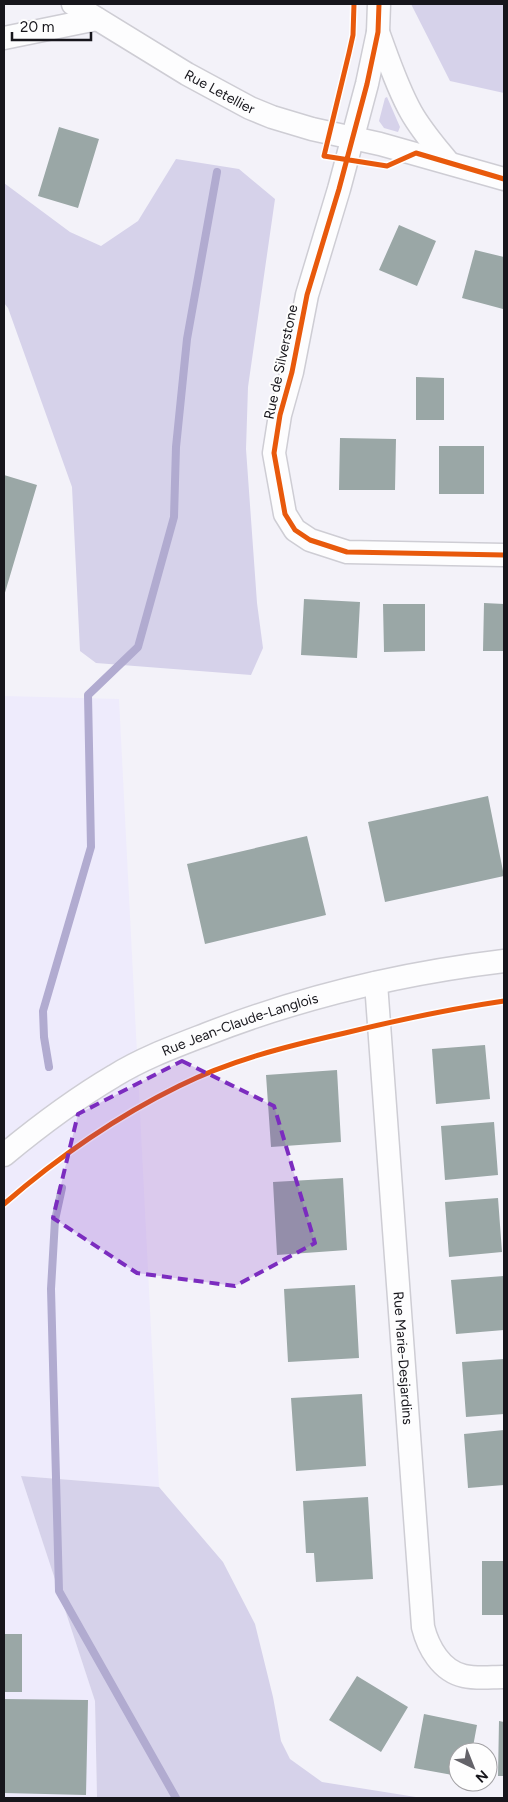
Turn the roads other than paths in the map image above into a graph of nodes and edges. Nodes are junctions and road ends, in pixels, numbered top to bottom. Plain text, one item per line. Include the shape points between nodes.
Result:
1 (73, 4) edge
2 (379, 4) edge
3 (97, 19) junction
4 (378, 32) junction
5 (4, 38) edge
6 (353, 137) junction
7 (448, 162) junction
8 (504, 179) edge
9 (504, 555) edge
10 (504, 961) edge
11 (376, 983) junction
12 (4, 1155) edge
13 (504, 1678) edge

1 - 3 street, Rue Letellier
2 - 4 street
3 - 5 street
3 - 6 street, Rue Letellier via 250,108 293,124
4 - 6 street, Rue de Silverstone
4 - 7 street via 411,112
6 - 7 street, Rue Letellier
6 - 9 street, Rue de Silverstone via 307,295 280,416 274,453 285,514 295,530 310,540 346,552
7 - 8 street, Rue Letellier
10 - 11 street, Rue Jean-Claude-Langlois via 458,966
11 - 12 street, Rue Jean-Claude-Langlois via 238,1022 172,1047 115,1075
11 - 13 street, Rue Marie-Desjardins via 423,1627 427,1641 445,1666 462,1676

